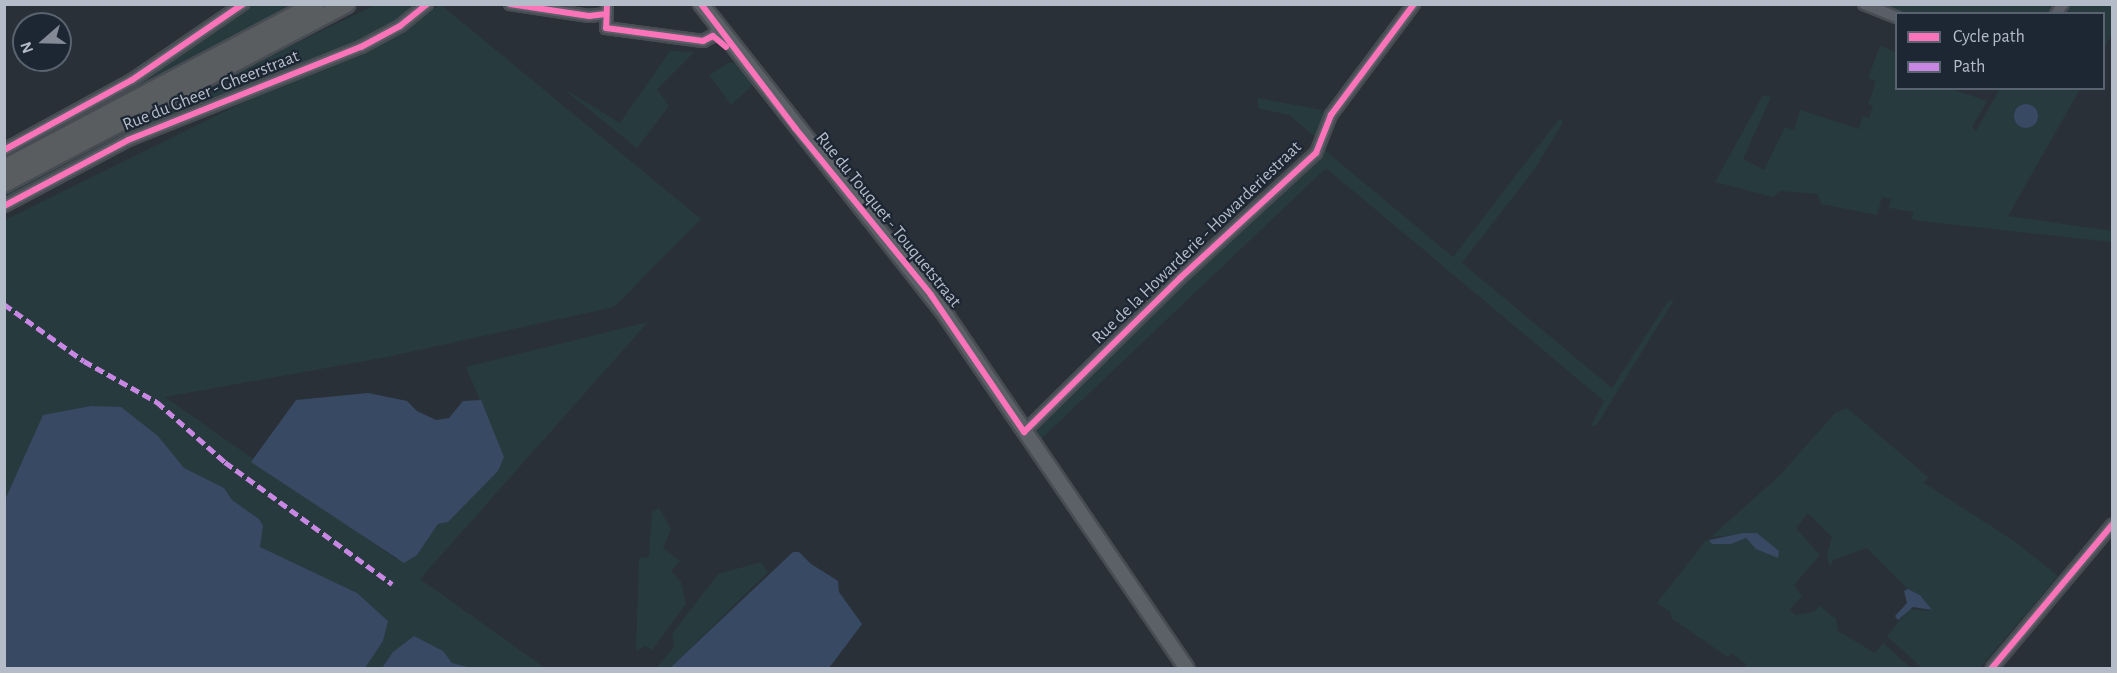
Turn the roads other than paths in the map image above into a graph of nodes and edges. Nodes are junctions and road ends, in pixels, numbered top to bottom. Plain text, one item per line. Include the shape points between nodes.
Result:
1 (243, 4) edge
2 (315, 4) edge
3 (348, 4) edge
4 (427, 4) edge
5 (510, 4) edge
6 (693, 4) edge
7 (701, 4) edge
8 (1414, 4) edge
9 (1864, 4) edge
10 (606, 9) edge
11 (1895, 17) edge
12 (715, 32) junction
13 (4, 150) edge
14 (4, 168) edge
15 (4, 184) edge
16 (4, 206) edge
17 (1024, 432) junction
18 (2112, 525) edge
19 (1186, 669) edge
20 (1992, 669) edge

1 - 13 street via 132,80
2 - 14 highway
3 - 15 highway
4 - 16 street, Rue du Gheer - Gheerstraat via 400,26 361,47 128,140
5 - 10 street via 589,16
6 - 12 main road, Rue du Touquet - Touquetstraat
7 - 12 main road, Rue du Touquet - Touquetstraat
8 - 17 street, Rue de la Howarderie - Howarderiestraat via 1331,115 1316,153 1180,278
9 - 11 street
10 - 12 street via 606,28 703,41
12 - 17 main road, Rue du Touquet - Touquetstraat via 743,60 931,295
17 - 19 main road, Rue du Touquet - Touquetstraat
18 - 20 street

